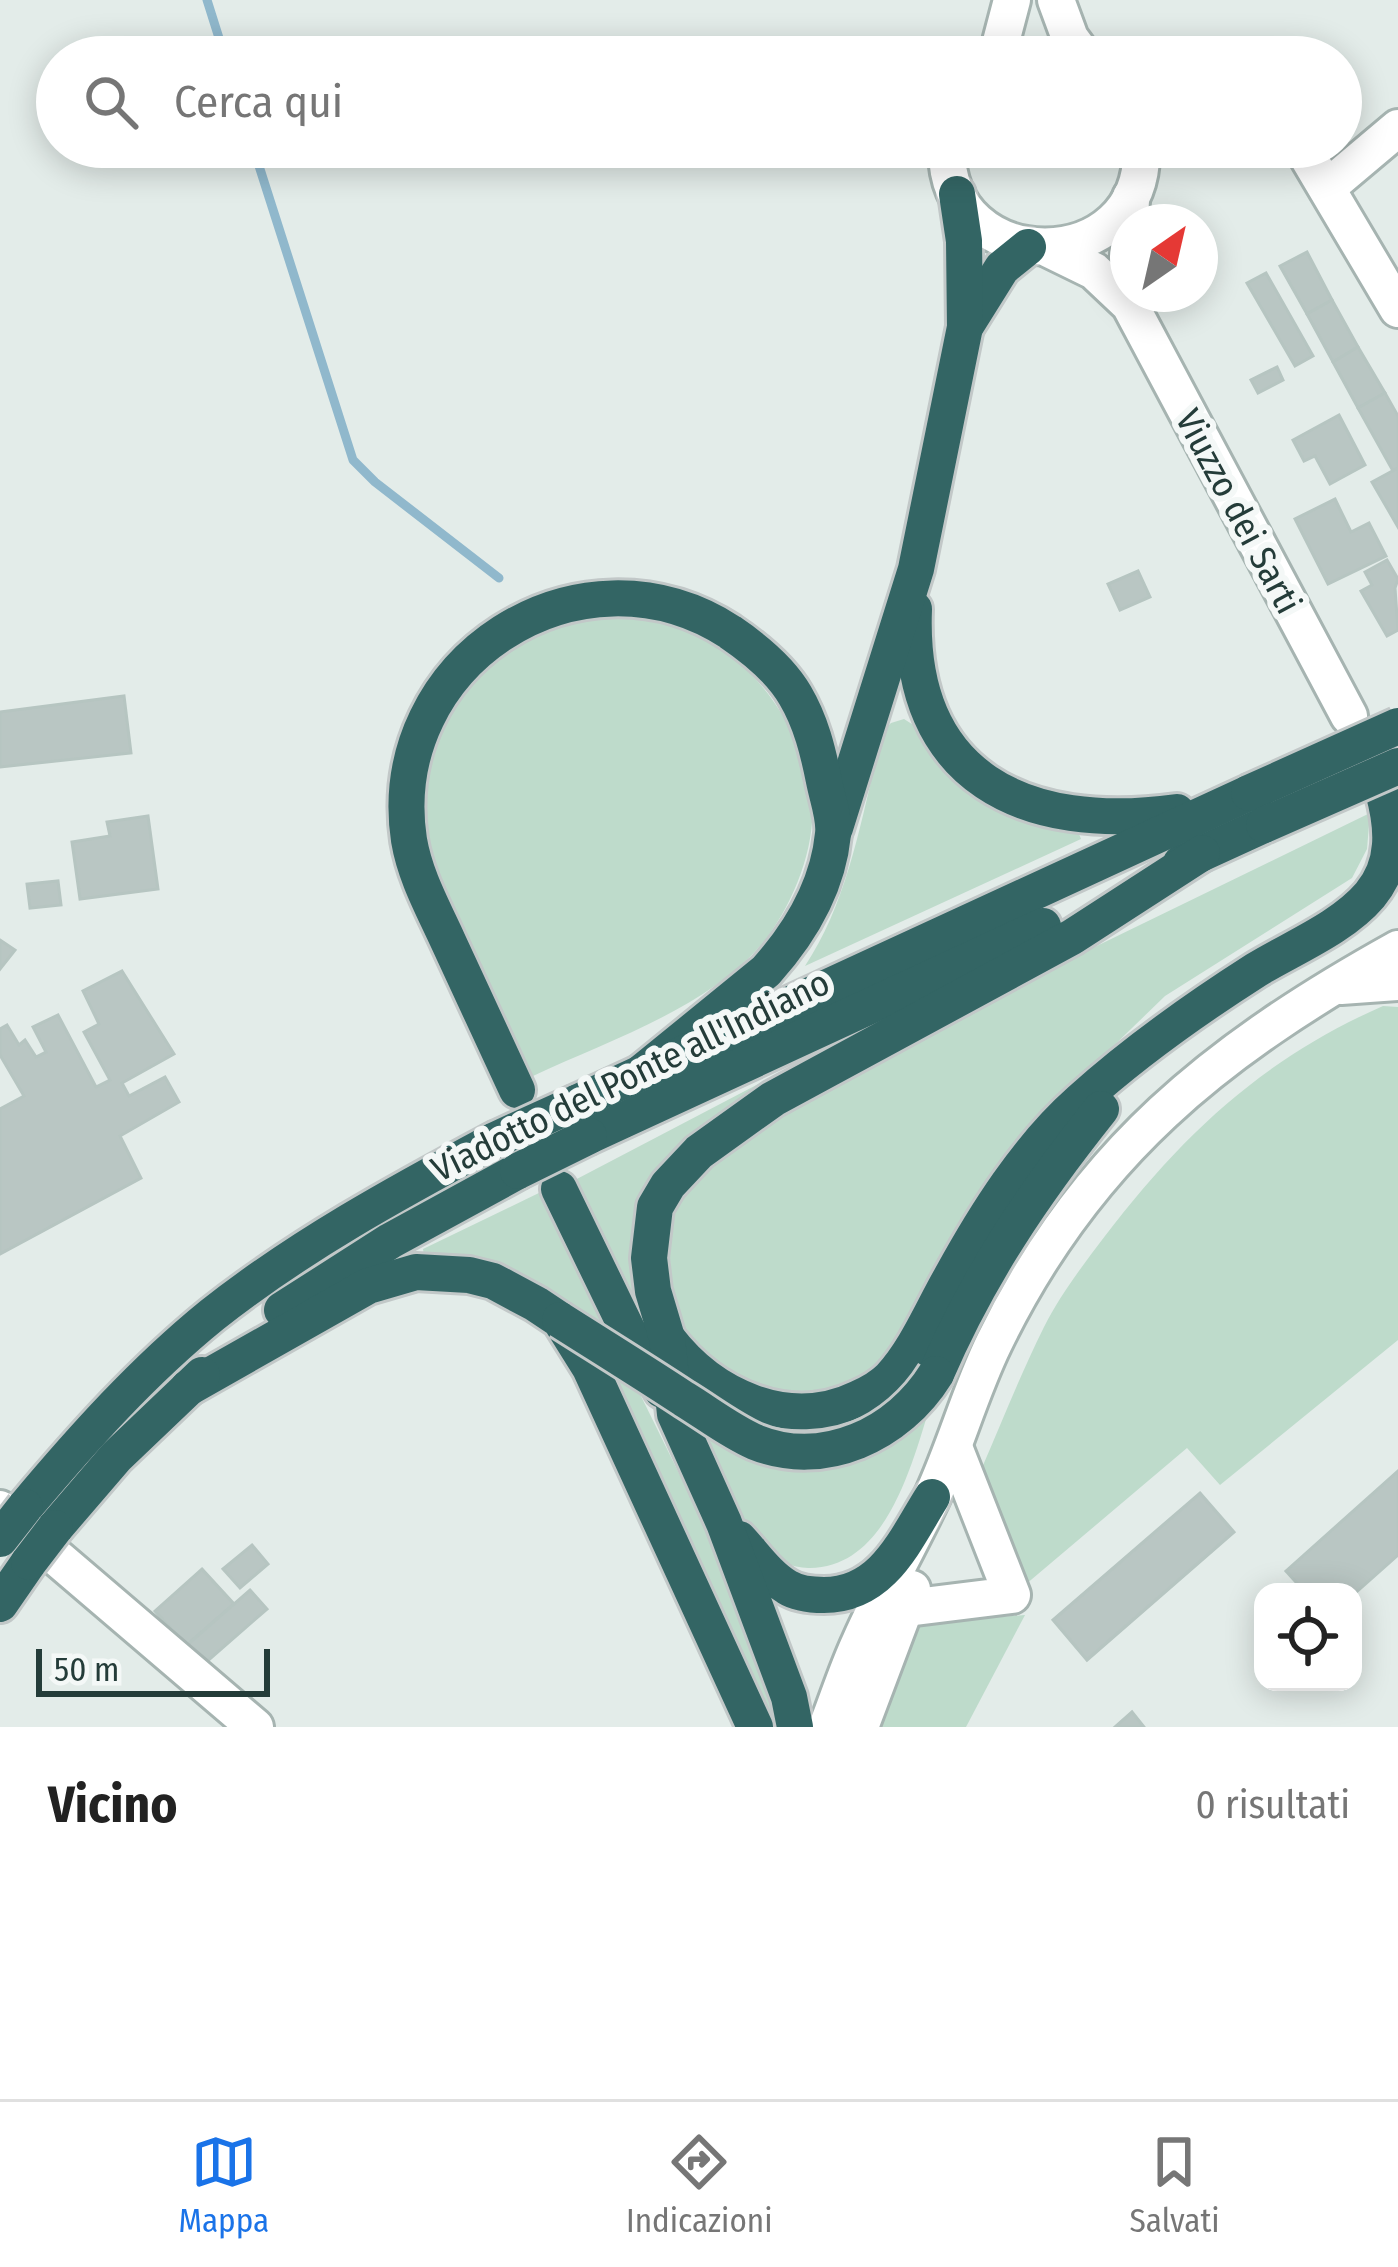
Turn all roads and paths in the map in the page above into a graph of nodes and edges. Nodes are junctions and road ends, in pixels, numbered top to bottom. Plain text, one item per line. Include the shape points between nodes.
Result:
1 (1012, 0) edge
2 (1056, 0) edge
3 (1003, 36) edge
4 (1069, 36) edge
5 (1398, 128) edge
6 (1362, 158) edge
7 (949, 168) edge
8 (1316, 168) edge
9 (1351, 168) edge
10 (1137, 174) edge
11 (1328, 187) junction
12 (957, 194) junction
13 (1135, 204) edge
14 (1038, 248) junction
15 (1110, 282) edge
16 (1398, 309) edge
17 (1138, 312) edge
18 (965, 327) junction
19 (916, 569) junction
20 (1349, 716) dead end
21 (1398, 726) edge
22 (1393, 782) edge
23 (1214, 807) junction
24 (1257, 809) junction
25 (834, 831) junction
26 (1202, 853) junction
27 (1398, 949) edge
28 (1398, 982) edge
29 (1331, 986) junction
30 (1156, 1041) junction
31 (642, 1072) junction
32 (517, 1090) dead end
33 (582, 1119) junction
34 (560, 1190) dead end
35 (560, 1319) junction
36 (667, 1338) junction
37 (188, 1388) junction
38 (675, 1414) junction
39 (954, 1448) junction
40 (932, 1498) junction
41 (724, 1523) junction
42 (28, 1535) edge
43 (0, 1604) edge
44 (908, 1608) junction
45 (255, 1727) edge
46 (755, 1727) edge
47 (796, 1727) edge
48 (826, 1727) edge
49 (860, 1727) edge

1 - 3 street
2 - 4 street
5 - 6 street
7 - 12 street
8 - 11 street
9 - 11 street
10 - 13 street, Viuzzo dei Sarti
10 - 14 street via 1119,214 1088,238
11 - 16 street
12 - 14 street, Viuzzo dei Sarti via 994,234
12 - 18 highway
14 - 15 street, Viuzzo dei Sarti
14 - 18 highway via 1002,268
17 - 20 street, Viuzzo dei Sarti
18 - 19 highway
19 - 23 highway via 916,673 938,729 975,774 1043,810 1088,818
19 - 25 highway
21 - 24 highway, Viadotto del Ponte all'Indiano, bridge
22 - 24 highway, Viadotto del Ponte all'Indiano, bridge
22 - 30 highway via 1390,848 1371,894
23 - 24 highway, Viadotto del Ponte all'Indiano
23 - 31 highway, Viadotto del Ponte all'Indiano
24 - 26 highway, Viadotto del Ponte all'Indiano
25 - 31 highway via 815,899 784,951
25 - 32 highway via 816,742 795,695 765,659 715,623 665,603 604,599 534,614 485,644 453,676 421,729 408,819 418,877
26 - 33 highway, Viadotto del Ponte all'Indiano
26 - 36 highway via 1072,937 773,1099 699,1151 652,1218 651,1276
27 - 29 street
28 - 29 street
29 - 39 street via 1206,1072 1102,1175 1005,1320
30 - 35 highway, bridge via 1007,1235 936,1374 910,1409 867,1438 829,1449 782,1449 736,1432
30 - 36 highway via 1049,1133 984,1220 893,1374 869,1393 813,1413 763,1406 696,1370
31 - 33 highway, Viadotto del Ponte all'Indiano
33 - 37 highway, Viadotto del Ponte all'Indiano, bridge via 518,1171 292,1303
33 - 42 highway, Viadotto del Ponte all'Indiano, bridge via 495,1140 387,1198 212,1315 91,1430
34 - 38 highway
35 - 37 highway via 493,1281 416,1272 368,1286
35 - 46 highway
36 - 38 highway
37 - 42 highway, Viadotto del Ponte all'Indiano
38 - 41 highway
39 - 40 street
39 - 44 street via 1012,1595
40 - 41 highway via 888,1568 832,1595 782,1584
40 - 44 street
40 - 48 street
41 - 47 highway
42 - 43 highway, Viadotto del Ponte all'Indiano
42 - 45 street
44 - 49 street

